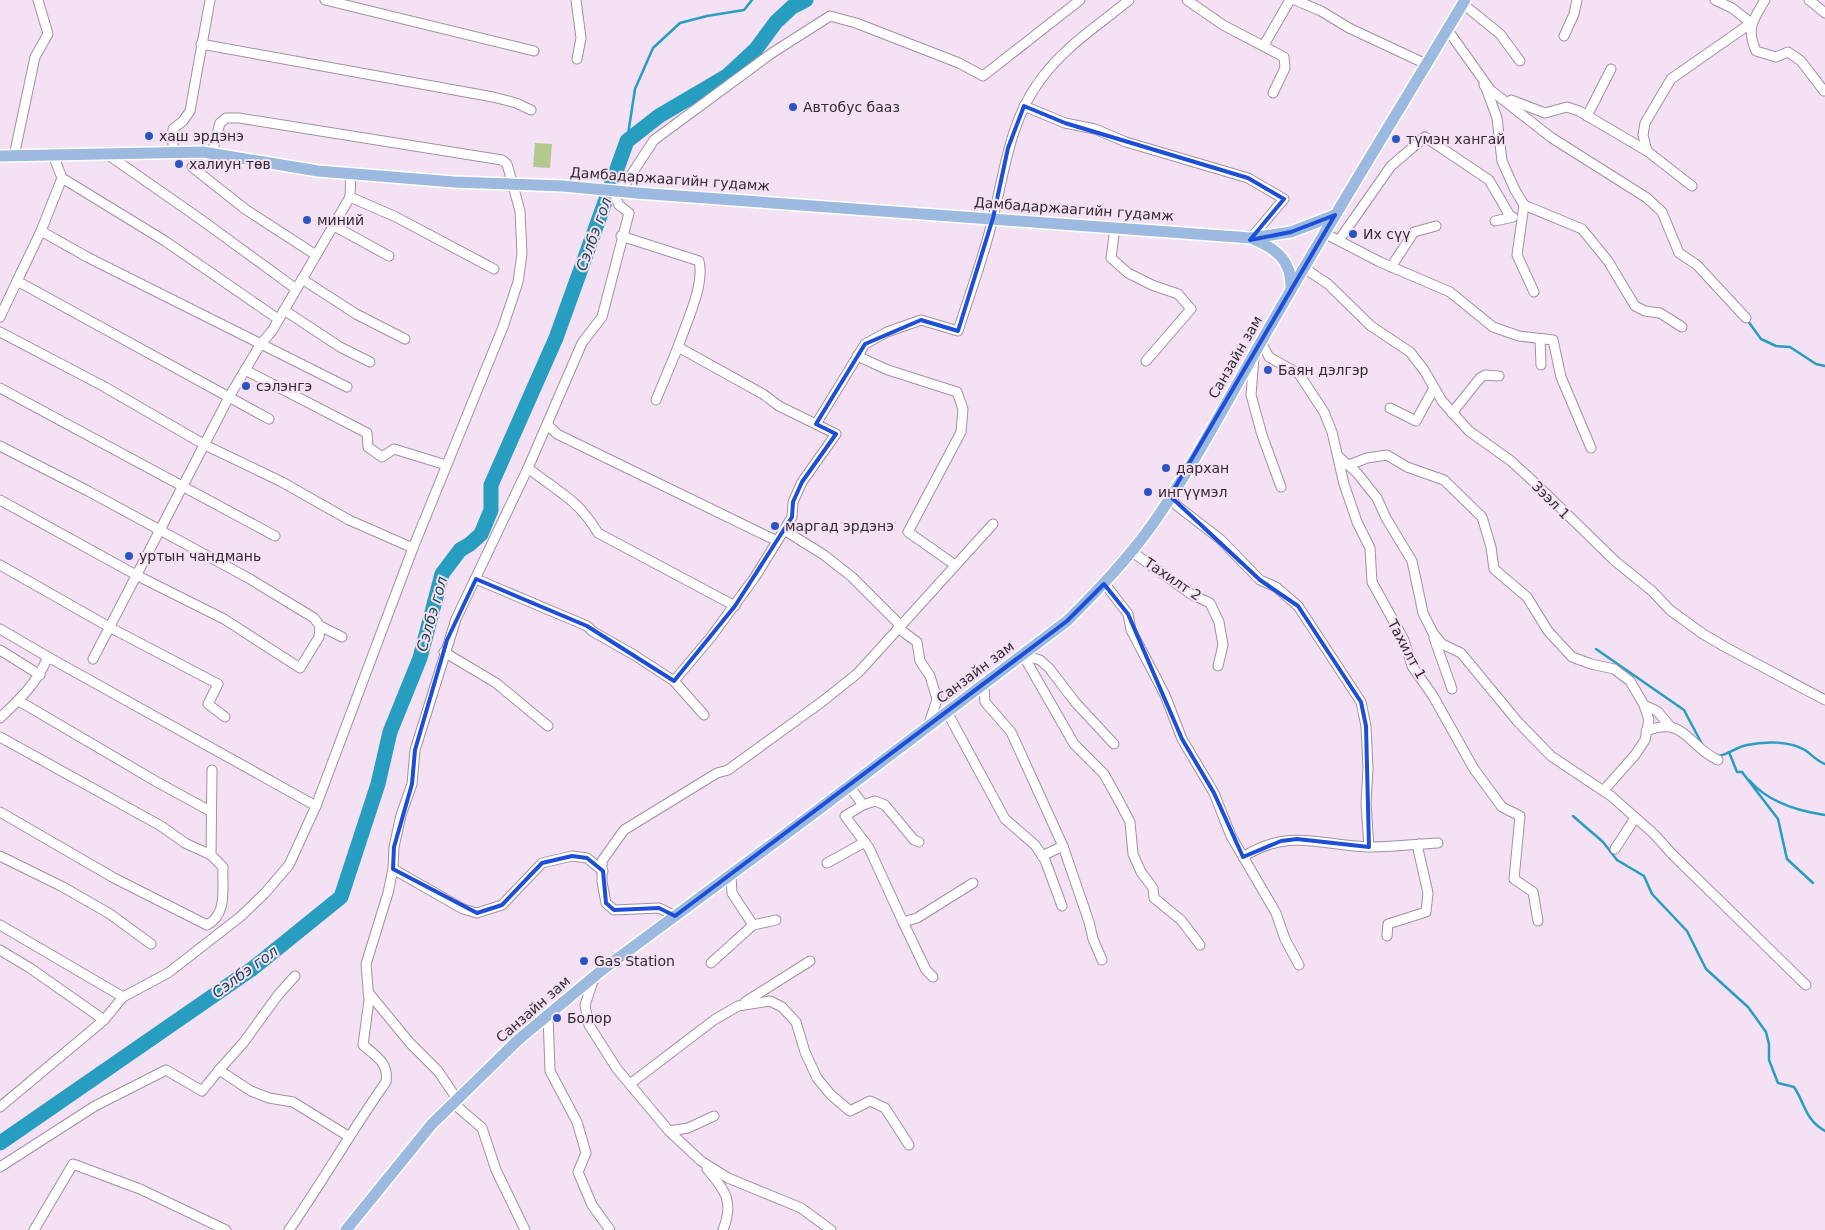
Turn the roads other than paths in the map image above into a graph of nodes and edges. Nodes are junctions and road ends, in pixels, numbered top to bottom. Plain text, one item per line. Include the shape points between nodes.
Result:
1 (38, 0) edge
2 (210, 0) edge
3 (325, 0) edge
4 (576, 0) edge
5 (1080, 0) edge
6 (1129, 0) edge
7 (1187, 0) edge
8 (1290, 0) edge
9 (1295, 0) edge
10 (1577, 0) edge
11 (1715, 0) edge
12 (1765, 0) edge
13 (1809, 0) edge
14 (1464, 2) edge
15 (1825, 13) edge
16 (1751, 23) junction
17 (1447, 30) junction
18 (1564, 36) dead end
19 (201, 44) junction
20 (1264, 45) junction
21 (534, 52) dead end
22 (577, 59) dead end
23 (1520, 61) dead end
24 (1426, 64) junction
25 (1611, 69) dead end
26 (1484, 85) junction
27 (1824, 91) dead end
28 (1273, 92) dead end
29 (1024, 106) junction
30 (531, 110) dead end
31 (1587, 116) junction
32 (1647, 150) junction
33 (173, 151) junction
34 (212, 153) junction
35 (107, 154) junction
36 (53, 155) junction
37 (0, 156) edge
38 (14, 156) junction
39 (192, 167) dead end
40 (351, 174) junction
41 (62, 178) junction
42 (513, 184) junction
43 (1692, 186) dead end
44 (350, 196) junction
45 (1524, 205) junction
46 (1335, 215) junction
47 (1510, 216) junction
48 (993, 218) junction
49 (1521, 218) junction
50 (1495, 221) dead end
51 (334, 226) junction
52 (1436, 226) dead end
53 (1115, 228) junction
54 (41, 231) junction
55 (1324, 233) junction
56 (621, 236) junction
57 (1251, 238) junction
58 (1339, 240) junction
59 (316, 255) junction
60 (389, 256) dead end
61 (1391, 267) junction
62 (1304, 268) junction
63 (494, 269) dead end
64 (302, 279) junction
65 (17, 280) junction
66 (296, 289) junction
67 (1291, 290) junction
68 (1534, 292) dead end
69 (284, 310) junction
70 (0, 317) edge
71 (1746, 318) dead end
72 (278, 320) junction
73 (1682, 327) dead end
74 (0, 332) edge
75 (405, 339) dead end
76 (1540, 339) junction
77 (1261, 342) junction
78 (260, 345) junction
79 (678, 347) junction
80 (1254, 354) junction
81 (857, 356) junction
82 (1146, 361) dead end
83 (370, 362) dead end
84 (1542, 365) dead end
85 (245, 370) junction
86 (1499, 376) dead end
87 (346, 387) dead end
88 (0, 388) edge
89 (1434, 388) junction
90 (229, 397) junction
91 (656, 400) dead end
92 (1390, 408) dead end
93 (1452, 413) junction
94 (269, 419) dead end
95 (548, 424) junction
96 (816, 424) junction
97 (205, 444) junction
98 (0, 446) edge
99 (1591, 448) dead end
100 (1338, 456) junction
101 (446, 465) junction
102 (1349, 465) junction
103 (528, 468) junction
104 (184, 486) junction
105 (1281, 487) dead end
106 (1170, 496) junction
107 (0, 500) edge
108 (993, 524) dead end
109 (160, 530) junction
110 (784, 530) junction
111 (275, 536) dead end
112 (777, 541) junction
113 (413, 548) junction
114 (1131, 552) junction
115 (0, 565) edge
116 (955, 565) junction
117 (138, 576) junction
118 (476, 579) junction
119 (1104, 584) junction
120 (735, 606) junction
121 (320, 626) junction
122 (899, 626) junction
123 (110, 628) junction
124 (0, 629) edge
125 (1432, 633) junction
126 (342, 637) dead end
127 (0, 650) edge
128 (444, 652) junction
129 (1023, 655) junction
130 (48, 657) junction
131 (93, 659) dead end
132 (1218, 666) dead end
133 (40, 674) junction
134 (674, 682) junction
135 (984, 684) junction
136 (1452, 689) dead end
137 (1825, 700) edge
138 (19, 701) junction
139 (1644, 705) junction
140 (947, 712) junction
141 (704, 715) dead end
142 (225, 717) dead end
143 (0, 718) edge
144 (1669, 725) junction
145 (548, 726) dead end
146 (928, 727) junction
147 (1646, 730) junction
148 (0, 736) edge
149 (1114, 744) dead end
150 (1718, 760) dead end
151 (212, 770) dead end
152 (850, 787) junction
153 (1604, 790) junction
154 (863, 805) junction
155 (316, 806) junction
156 (210, 811) junction
157 (0, 812) edge
158 (1635, 818) junction
159 (865, 842) junction
160 (919, 842) dead end
161 (1438, 843) dead end
162 (1419, 844) junction
163 (1062, 846) junction
164 (1368, 847) junction
165 (1615, 849) dead end
166 (211, 855) junction
167 (0, 856) edge
168 (1042, 856) junction
169 (1243, 857) junction
170 (827, 863) dead end
171 (393, 869) junction
172 (603, 871) junction
173 (731, 875) junction
174 (973, 883) dead end
175 (1062, 906) dead end
176 (675, 916) junction
177 (776, 920) dead end
178 (1538, 921) dead end
179 (903, 922) junction
180 (0, 925) edge
181 (753, 925) junction
182 (1387, 936) dead end
183 (151, 944) dead end
184 (1200, 945) dead end
185 (0, 950) edge
186 (1102, 960) dead end
187 (810, 961) dead end
188 (711, 963) dead end
189 (1299, 966) dead end
190 (596, 975) junction
191 (295, 976) dead end
192 (932, 977) dead end
193 (1806, 985) dead end
194 (368, 992) junction
195 (123, 997) junction
196 (738, 1006) junction
197 (548, 1015) junction
198 (104, 1020) junction
199 (219, 1070) junction
200 (630, 1084) junction
201 (455, 1101) junction
202 (0, 1107) edge
203 (714, 1116) dead end
204 (669, 1131) junction
205 (348, 1136) junction
206 (909, 1145) dead end
207 (701, 1161) junction
208 (0, 1167) edge
209 (34, 1230) edge
210 (226, 1230) edge
211 (289, 1230) edge
212 (346, 1230) edge
213 (525, 1230) edge
214 (610, 1230) edge
215 (723, 1230) edge
216 (831, 1230) edge

1 - 38 street via 48,34 35,57
2 - 19 street
3 - 21 street
4 - 22 street via 581,38
5 - 56 street via 983,76 856,22 830,16 772,53 654,140 616,198 629,213
6 - 29 street via 1054,63
7 - 20 street via 1223,25
8 - 20 street
9 - 24 street
10 - 18 street
11 - 16 street
12 - 16 street
13 - 15 street
14 - 17 main road, Санзайн зам
14 - 23 street via 1500,34
16 - 27 street via 1751,40 1756,51 1776,58 1788,52 1801,61
16 - 32 street via 1671,79 1645,123 1643,136
17 - 24 main road, Санзайн зам
17 - 26 street via 1468,56
19 - 30 street via 492,97
19 - 33 street via 190,111 173,129
20 - 28 street via 1284,57 1285,62
24 - 46 main road, Санзайн зам
25 - 31 street
26 - 31 street via 1497,94 1544,113 1567,108
26 - 45 street via 1497,118 1502,161
26 - 71 street via 1552,138 1647,198 1662,212 1679,253 1697,265
29 - 48 street via 1008,148
29 - 57 street via 1065,123 1095,129 1126,142 1248,178 1284,199
31 - 32 street
32 - 43 street
33 - 34 main road, Дамбадаржаагийн гудамж
33 - 35 main road, Дамбадаржаагийн гудамж
34 - 40 main road, Дамбадаржаагийн гудамж via 318,172
34 - 42 street via 220,123 226,118 240,118 502,160
35 - 36 main road, Дамбадаржаагийн гудамж
35 - 66 street
36 - 38 main road, Дамбадаржаагийн гудамж
36 - 41 street
37 - 38 main road, Дамбадаржаагийн гудамж
39 - 59 street via 245,209
40 - 42 main road, Дамбадаржаагийн гудамж
40 - 44 street
41 - 54 street
41 - 72 street via 164,241
42 - 48 main road, Дамбадаржаагийн гудамж, bridge
42 - 101 street via 520,211 522,254 518,282 503,327
44 - 51 street
44 - 63 street via 396,216
45 - 49 street
45 - 73 street via 1582,229 1608,261 1635,306 1660,313
46 - 55 main road, Санзайн зам
46 - 57 main road, Дамбадаржаагийн гудамж via 1291,232
47 - 49 street
47 - 50 street
47 - 58 street via 1489,180 1425,137 1392,166
48 - 53 main road, Дамбадаржаагийн гудамж
48 - 81 street via 958,330 921,320 865,344
49 - 68 street via 1517,256
51 - 59 street
51 - 60 street
52 - 61 street via 1414,232
53 - 57 main road, Дамбадаржаагийн гудамж
53 - 82 street via 1111,258 1128,273 1178,294 1191,309
54 - 65 street
54 - 78 street
55 - 58 street
55 - 62 main road, Санзайн зам
56 - 79 street via 699,261 695,297
56 - 95 street via 602,317 582,343
57 - 67 main road via 1283,257 1291,276
58 - 61 street
59 - 64 street
61 - 76 street via 1450,292 1493,327
62 - 67 main road, Санзайн зам
62 - 89 street, Зээл 1 via 1328,284 1371,326 1410,352
64 - 66 street
64 - 75 street via 356,314
65 - 70 street
65 - 90 street
66 - 69 street
67 - 77 main road, Санзайн зам
69 - 72 street
69 - 83 street via 340,347
72 - 78 street
74 - 97 street
76 - 84 street
76 - 99 street via 1553,340 1561,377
77 - 80 main road, Санзайн зам
77 - 100 street, Тахилт 1 via 1269,357 1299,374 1324,412
78 - 85 street
78 - 87 street
79 - 91 street
79 - 96 street
80 - 105 street via 1252,395
80 - 106 main road, Санзайн зам
81 - 96 street
81 - 116 street via 888,370 957,392 962,409 961,432 908,532
85 - 90 street
85 - 101 street via 367,433 368,447 382,457 394,449
86 - 93 street via 1480,378
88 - 104 street
89 - 92 street via 1416,420
89 - 93 street, Зээл 1
90 - 94 street
90 - 97 street
93 - 137 street, Зээл 1 via 1469,431 1535,483 1670,610 1702,634
95 - 103 street
95 - 112 street via 557,434
96 - 110 street via 836,434 802,482 793,502 792,517
97 - 104 street
97 - 113 street via 349,520
98 - 109 street
100 - 102 street
100 - 178 street, Тахилт 1 via 1357,522 1370,548 1372,582 1404,640 1412,666 1433,696 1474,769 1502,807 1520,816 1514,879 1533,892
101 - 113 street
102 - 125 street via 1377,498 1412,561 1422,613
102 - 139 street via 1387,455 1407,467 1444,480 1482,517 1494,569 1527,597 1548,631 1572,657 1614,669 1630,681
103 - 118 street
103 - 120 street via 571,498 598,533
104 - 109 street
104 - 111 street
106 - 114 main road, Санзайн зам
106 - 164 street via 1176,505 1235,552 1260,580 1276,587 1298,606 1361,702 1366,726
107 - 117 street
108 - 116 street
109 - 117 street
109 - 121 street via 250,579 314,618
110 - 112 street
110 - 122 street via 852,577
112 - 120 street
113 - 155 street
114 - 119 main road, Санзайн зам
114 - 132 street, Тахилт 2 via 1191,594 1210,603 1219,622 1223,645
115 - 123 street
116 - 122 street
117 - 121 street via 224,618 300,668 318,637
117 - 123 street
118 - 128 street
118 - 134 street via 587,626
119 - 129 main road, Санзайн зам via 1067,621
119 - 169 street via 1128,614 1131,630 1166,695 1182,739 1214,793
120 - 134 street
121 - 126 street
122 - 146 street via 917,642 920,661 937,699
122 - 172 street via 858,673 823,701 728,770 717,773 624,830 602,861
123 - 131 street
123 - 142 street via 218,684 208,704
124 - 130 street
125 - 136 street
125 - 153 street via 1442,644 1461,653 1550,756
127 - 133 street
128 - 145 street via 496,683
128 - 171 street via 415,750 412,784 401,815
129 - 135 main road, Санзайн зам
129 - 149 street via 1040,660
129 - 184 street via 1074,744 1104,774 1119,801 1130,822 1133,854 1153,888 1154,898 1186,925
130 - 133 street
130 - 155 street
133 - 138 street
134 - 141 street
135 - 140 main road, Санзайн зам
135 - 163 street via 986,702 1011,732
138 - 143 street
138 - 156 street
139 - 144 street via 1657,711
139 - 147 street via 1649,720
140 - 146 main road, Санзайн зам
140 - 168 street via 1005,819 1026,836
144 - 147 street
144 - 150 street via 1689,737 1706,755
146 - 152 main road, Санзайн зам
147 - 153 street via 1645,740 1635,755
148 - 166 street
151 - 156 street
152 - 154 street
152 - 173 main road, Санзайн зам
153 - 158 street
154 - 159 street via 845,816
154 - 160 street via 875,801 885,805
155 - 195 street via 289,865 265,894 168,973
156 - 166 street
157 - 166 street via 114,878 207,925 216,920 222,910 223,867
158 - 165 street
158 - 193 street
159 - 170 street
159 - 179 street
161 - 162 street
162 - 164 street
162 - 182 street via 1428,892 1426,912 1388,924
163 - 168 street
163 - 186 street
164 - 169 street via 1297,839 1281,841
167 - 183 street via 63,887
168 - 175 street
169 - 189 street via 1276,913
171 - 172 street via 463,909 477,913 502,905 542,863 572,856 587,858
171 - 194 street via 366,964
172 - 176 street via 606,903 614,910 659,908
173 - 176 main road, Санзайн зам
173 - 181 street via 732,893
174 - 179 street via 917,918
176 - 190 main road, Санзайн зам
177 - 181 street
179 - 192 street
180 - 195 street
181 - 188 street
185 - 198 street
187 - 196 street
190 - 197 main road, Санзайн зам
190 - 200 street via 585,1005 589,1025
191 - 199 street
194 - 201 street via 438,1071
194 - 205 street via 363,1045 384,1062 388,1072 386,1082
195 - 198 street
196 - 200 street via 714,1020
196 - 206 street via 770,1001 782,1008 796,1022 817,1078 831,1095 850,1111 870,1101 886,1108
197 - 201 main road, Санзайн зам
197 - 214 street via 550,1071 577,1122 586,1153 578,1172 592,1205
198 - 202 street
199 - 205 street via 251,1091 293,1102
199 - 208 street via 202,1091 166,1070 95,1106
200 - 204 street
201 - 212 main road, Санзайн зам via 432,1124
201 - 213 street via 482,1128 496,1170
203 - 204 street via 688,1128
204 - 207 street
205 - 211 street via 328,1174
207 - 215 street via 723,1187 728,1202
207 - 216 street via 728,1178 801,1208
209 - 210 street via 73,1164 140,1189

